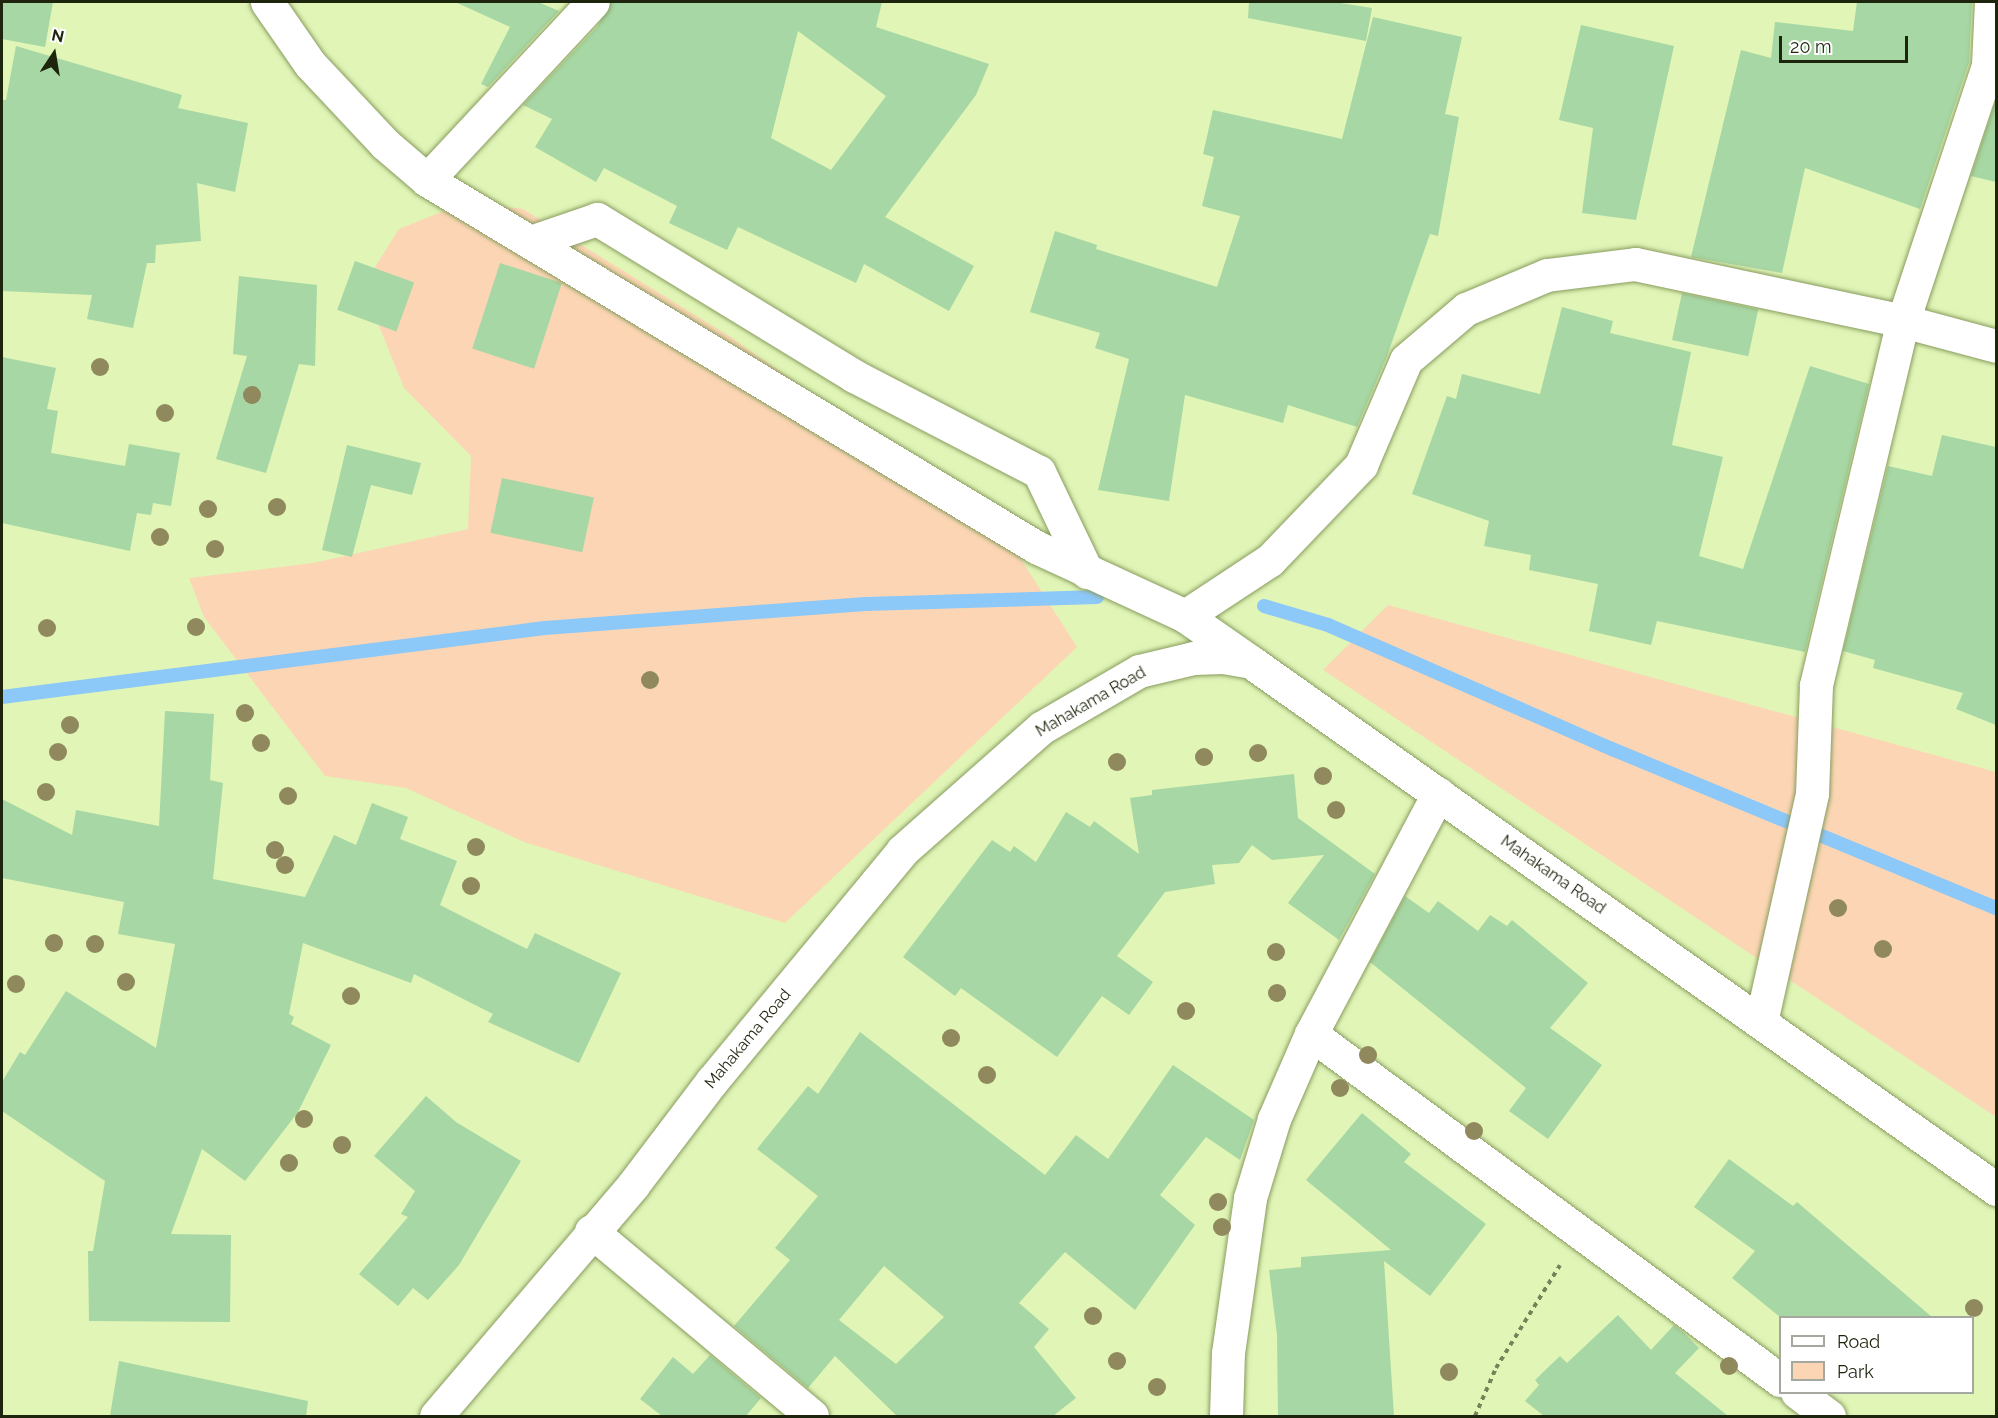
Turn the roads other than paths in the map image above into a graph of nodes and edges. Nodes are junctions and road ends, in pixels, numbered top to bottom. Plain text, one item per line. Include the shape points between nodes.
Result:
1 (267, 2) edge
2 (593, 2) edge
3 (1991, 2) edge
4 (427, 180) junction
5 (530, 242) junction
6 (1903, 321) junction
7 (1996, 346) edge
8 (1087, 572) junction
9 (1185, 616) junction
10 (1251, 662) junction
11 (1438, 794) junction
12 (1761, 1022) junction
13 (1311, 1034) junction
14 (1996, 1189) edge
15 (591, 1231) junction
16 (1779, 1379) edge
17 (436, 1416) edge
18 (812, 1416) edge
19 (1226, 1416) edge

1 - 4 street via 310,64 385,144
2 - 4 street
3 - 6 street via 1988,65
4 - 5 street
5 - 8 street via 1036,547
5 - 8 street via 597,219 854,376 1039,472
6 - 7 street
6 - 9 street via 1635,264 1547,275 1466,309 1406,360 1362,465 1270,560
6 - 12 street via 1816,685 1812,794
8 - 9 street
9 - 10 street
10 - 11 street, Mahakama Road
10 - 15 street, Mahakama Road via 1224,657 1193,658 1139,671 1041,728 981,779 902,850 712,1081 633,1185
11 - 12 street, Mahakama Road
11 - 13 street
12 - 14 street, Mahakama Road
13 - 16 street
13 - 19 street via 1274,1119 1250,1198 1228,1353
15 - 17 street, Mahakama Road
15 - 18 street

